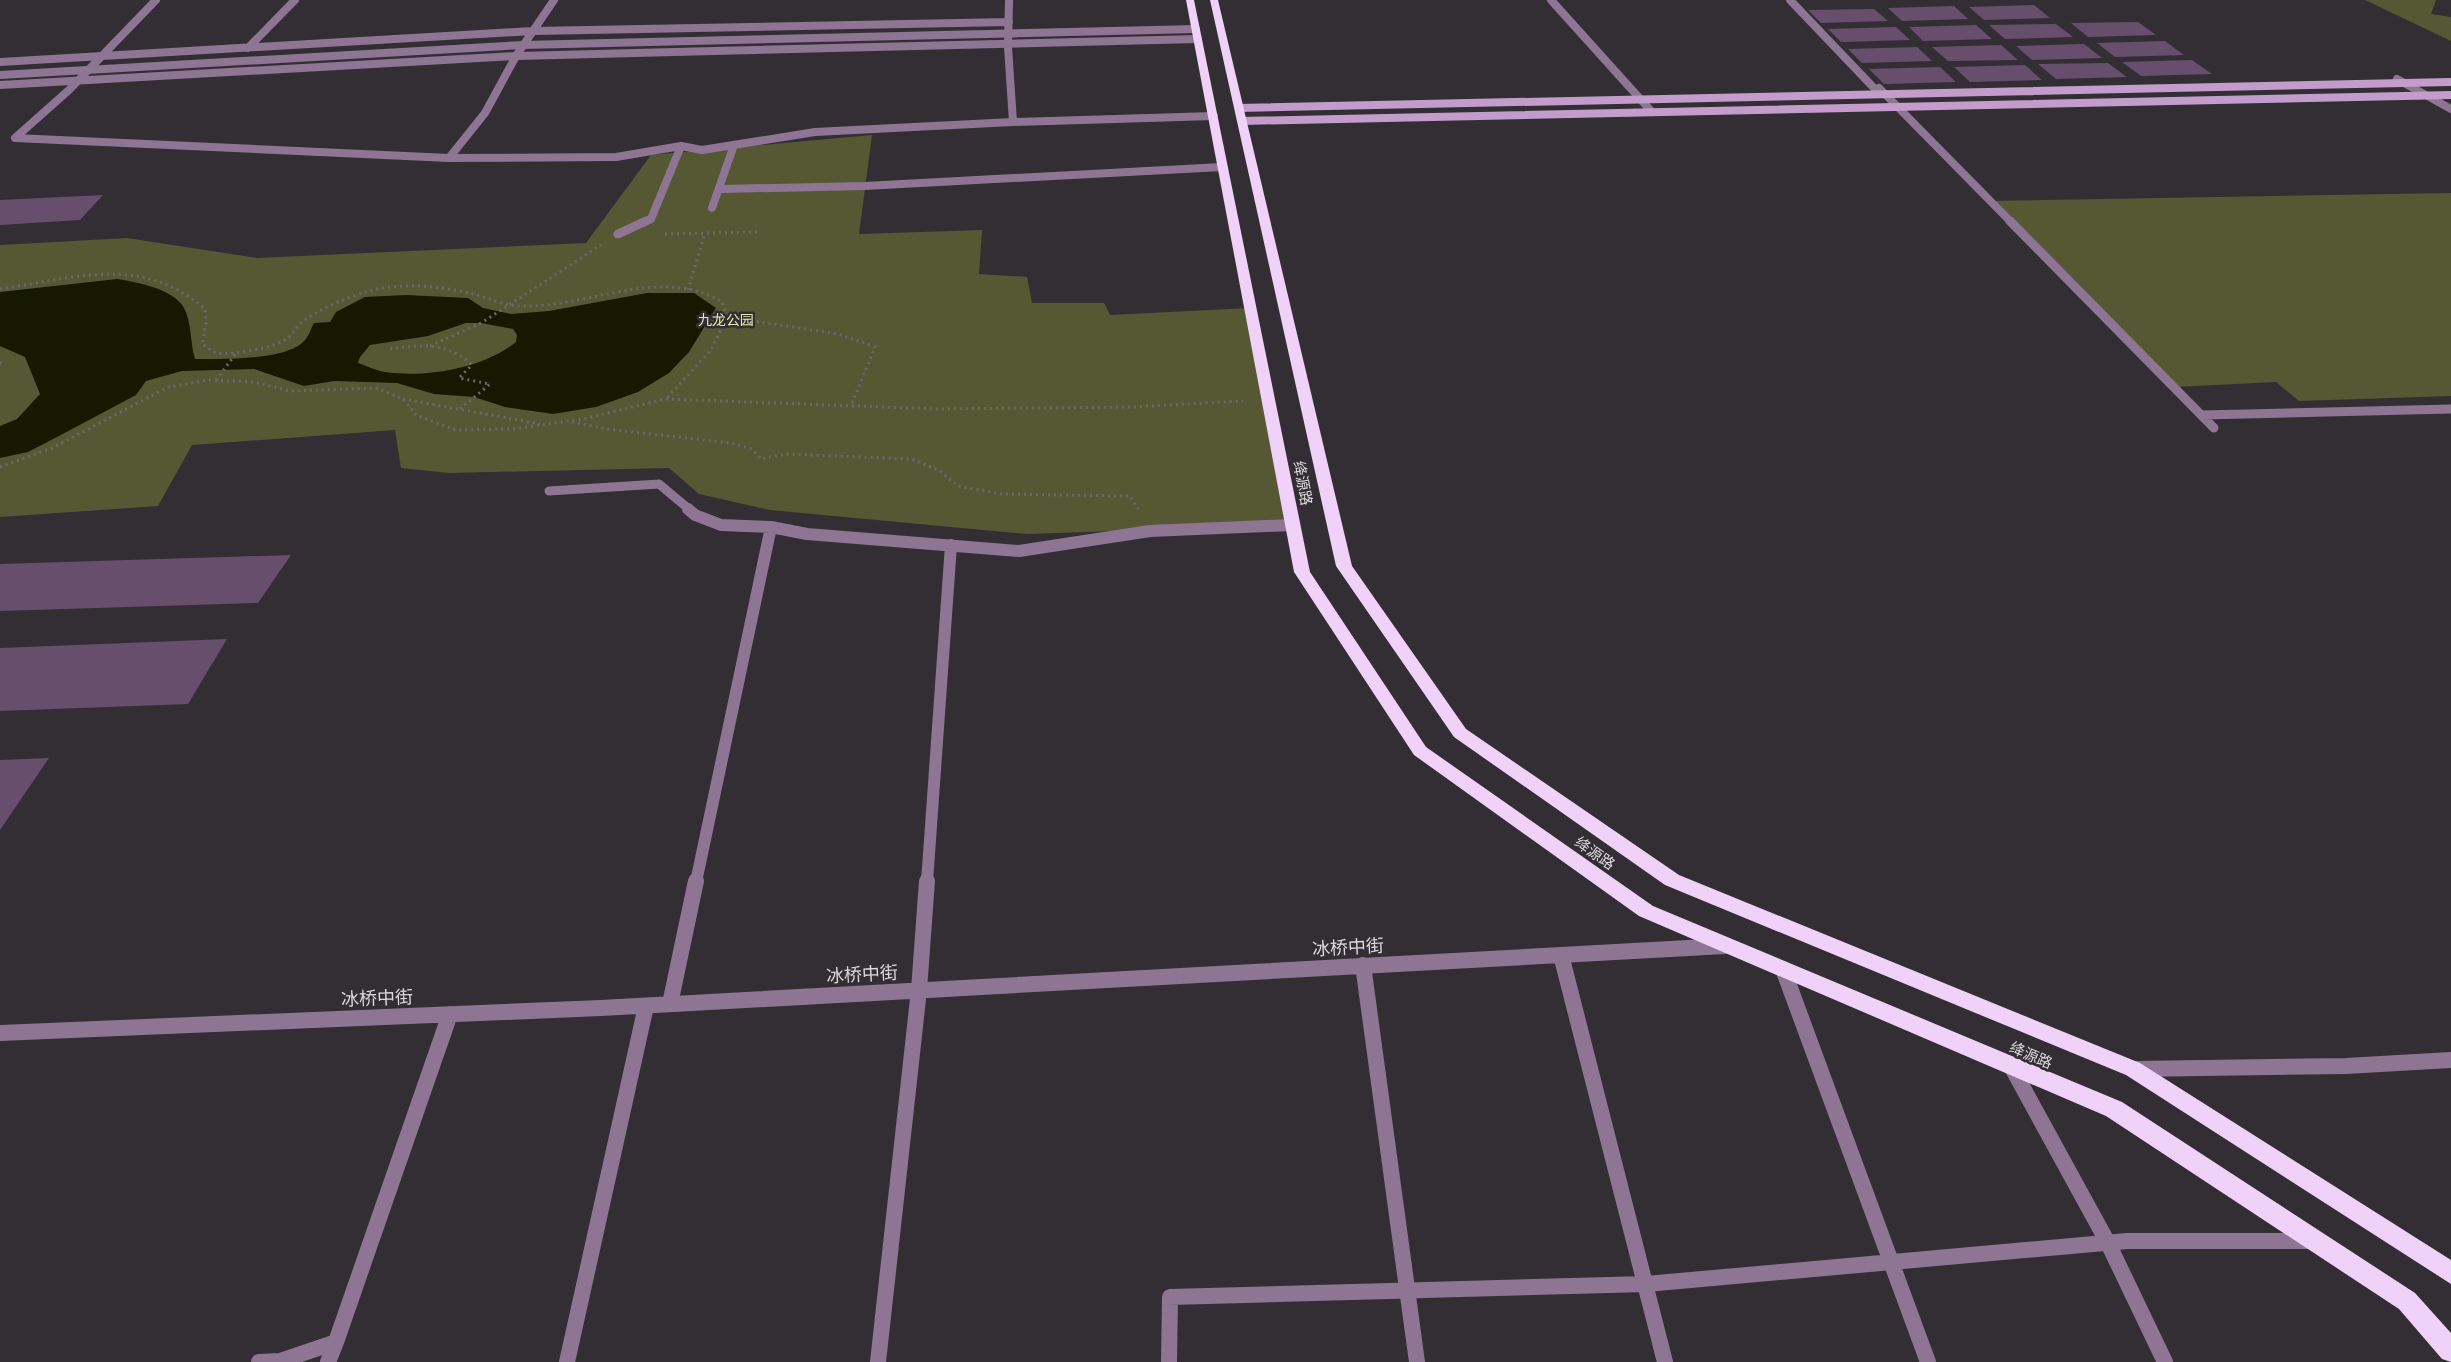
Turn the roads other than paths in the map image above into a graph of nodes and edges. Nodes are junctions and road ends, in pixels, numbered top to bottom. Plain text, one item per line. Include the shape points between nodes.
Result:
1 (156, 0) edge
2 (295, 0) edge
3 (554, 0) edge
4 (1010, 0) edge
5 (1190, 0) edge
6 (1214, 0) edge
7 (1551, 0) edge
8 (1790, 0) edge
9 (1009, 22) junction
10 (532, 32) junction
11 (1009, 33) junction
12 (1197, 34) junction
13 (1008, 43) junction
14 (523, 45) junction
15 (248, 48) junction
16 (101, 56) junction
17 (516, 56) junction
18 (0, 62) edge
19 (87, 71) junction
20 (0, 75) edge
21 (2397, 79) dead end
22 (76, 82) junction
23 (2451, 82) edge
24 (2405, 83) junction
25 (0, 85) edge
26 (1880, 90) junction
27 (2427, 95) junction
28 (2451, 95) edge
29 (1640, 99) junction
30 (1898, 107) junction
31 (2451, 109) edge
32 (1652, 112) junction
33 (1241, 114) junction
34 (1214, 116) junction
35 (1013, 122) junction
36 (734, 145) junction
37 (681, 146) junction
38 (449, 158) junction
39 (1222, 167) junction
40 (721, 189) junction
41 (712, 208) road end
42 (618, 234) dead end
43 (2451, 409) edge
44 (2202, 415) junction
45 (2214, 428) dead end
46 (549, 491) dead end
47 (1292, 525) junction
48 (771, 527) junction
49 (951, 545) junction
50 (1727, 946) junction
51 (1561, 955) junction
52 (1363, 965) junction
53 (1783, 969) junction
54 (919, 990) junction
55 (670, 1004) junction
56 (646, 1005) junction
57 (450, 1014) junction
58 (0, 1033) edge
59 (2451, 1060) edge
60 (2011, 1066) junction
61 (2133, 1069) junction
62 (2316, 1241) junction
63 (2108, 1243) junction
64 (1891, 1262) junction
65 (2451, 1273) edge
66 (1646, 1284) junction
67 (1407, 1290) junction
68 (336, 1342) junction
69 (2451, 1351) edge
70 (259, 1362) edge
71 (328, 1362) edge
72 (567, 1362) edge
73 (878, 1362) edge
74 (1168, 1362) edge
75 (1417, 1362) edge
76 (1665, 1362) edge
77 (1928, 1362) edge
78 (2165, 1362) edge

1 - 16 street
2 - 15 street
3 - 10 street
4 - 9 street
5 - 12 highway, 绛源路
6 - 33 highway, 绛源路
7 - 29 street
8 - 26 street
9 - 10 street
9 - 11 street
10 - 14 street
10 - 15 street
11 - 12 street
11 - 13 street
11 - 14 street
12 - 13 street
12 - 34 highway, 绛源路
13 - 17 street
13 - 35 street
14 - 17 street
14 - 19 street
15 - 16 street
16 - 18 street
16 - 19 street
17 - 22 street
17 - 38 street via 485,113
19 - 20 street
19 - 22 street
21 - 24 street
22 - 25 street
22 - 38 street via 15,138
23 - 24 main road
24 - 26 main road
24 - 27 street
26 - 29 main road
26 - 30 street
27 - 28 main road
27 - 30 main road
27 - 31 street
29 - 32 street
29 - 33 main road
30 - 32 main road
30 - 44 street
32 - 33 main road
33 - 61 highway, 绛源路 via 1344,566 1460,733 1672,880
34 - 35 street
34 - 39 highway, 绛源路
35 - 36 street via 815,132
36 - 37 street via 702,150
36 - 40 street
37 - 38 street via 616,157
37 - 42 street via 651,219
39 - 40 street via 911,184
39 - 47 highway, 绛源路
40 - 41 street
43 - 44 street
44 - 45 street
46 - 48 street via 659,484 695,515 721,525
47 - 49 street via 1150,531 1019,551
47 - 50 highway, 绛源路 via 1302,572 1420,751 1646,911
48 - 49 street via 807,534
48 - 55 street
49 - 54 street
50 - 51 street, 冰桥中街
50 - 53 highway, 绛源路
51 - 52 street, 冰桥中街
51 - 66 street
52 - 54 street, 冰桥中街
52 - 67 street
53 - 60 highway, 绛源路
53 - 64 street
54 - 55 street, 冰桥中街
54 - 73 street
55 - 56 street, 冰桥中街
56 - 57 street, 冰桥中街
56 - 72 street
57 - 58 street, 冰桥中街
57 - 68 street
59 - 61 street via 2346,1066
60 - 62 highway, 绛源路 via 2114,1110
60 - 63 street
61 - 65 highway, 绛源路
62 - 63 street
62 - 69 highway, 绛源路 via 2407,1301
63 - 64 street
63 - 78 street
64 - 66 street
64 - 77 street
66 - 67 street
66 - 76 street
67 - 74 street via 1170,1297
67 - 75 street
68 - 70 street via 280,1361
68 - 71 street

